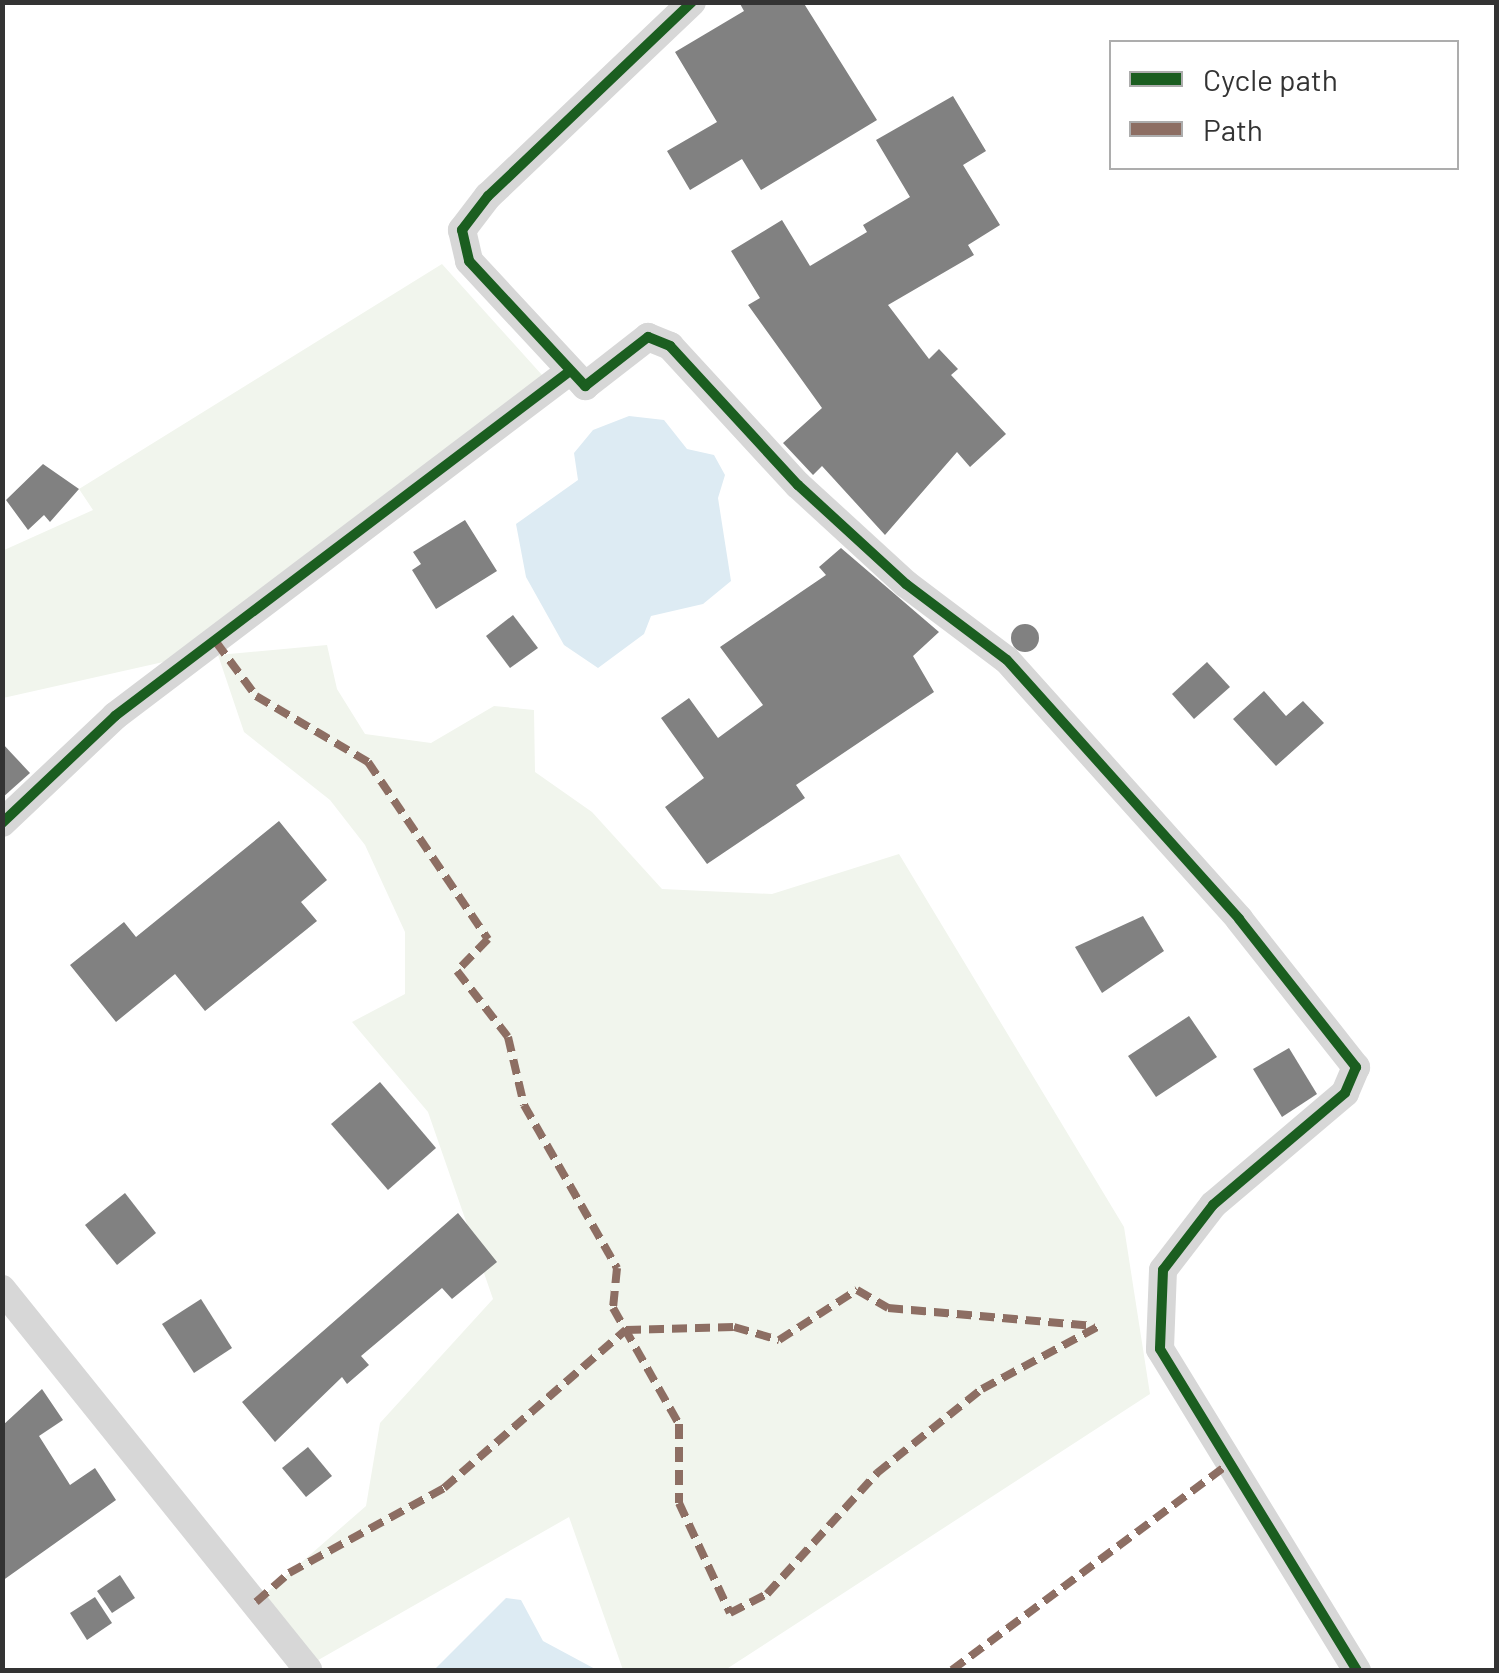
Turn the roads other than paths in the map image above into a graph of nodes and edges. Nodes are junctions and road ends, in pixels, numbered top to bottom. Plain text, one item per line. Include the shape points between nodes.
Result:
1 (692, 2) edge
2 (570, 371) junction
3 (2, 824) edge
4 (2, 1289) edge
5 (308, 1670) edge
6 (1357, 1670) edge

1 - 2 street via 462,230 469,261
2 - 3 street via 115,716
2 - 6 street via 585,386 648,338 670,346 852,535 1007,660 1239,919 1356,1067 1345,1092 1213,1205 1163,1270 1160,1348
4 - 5 street

